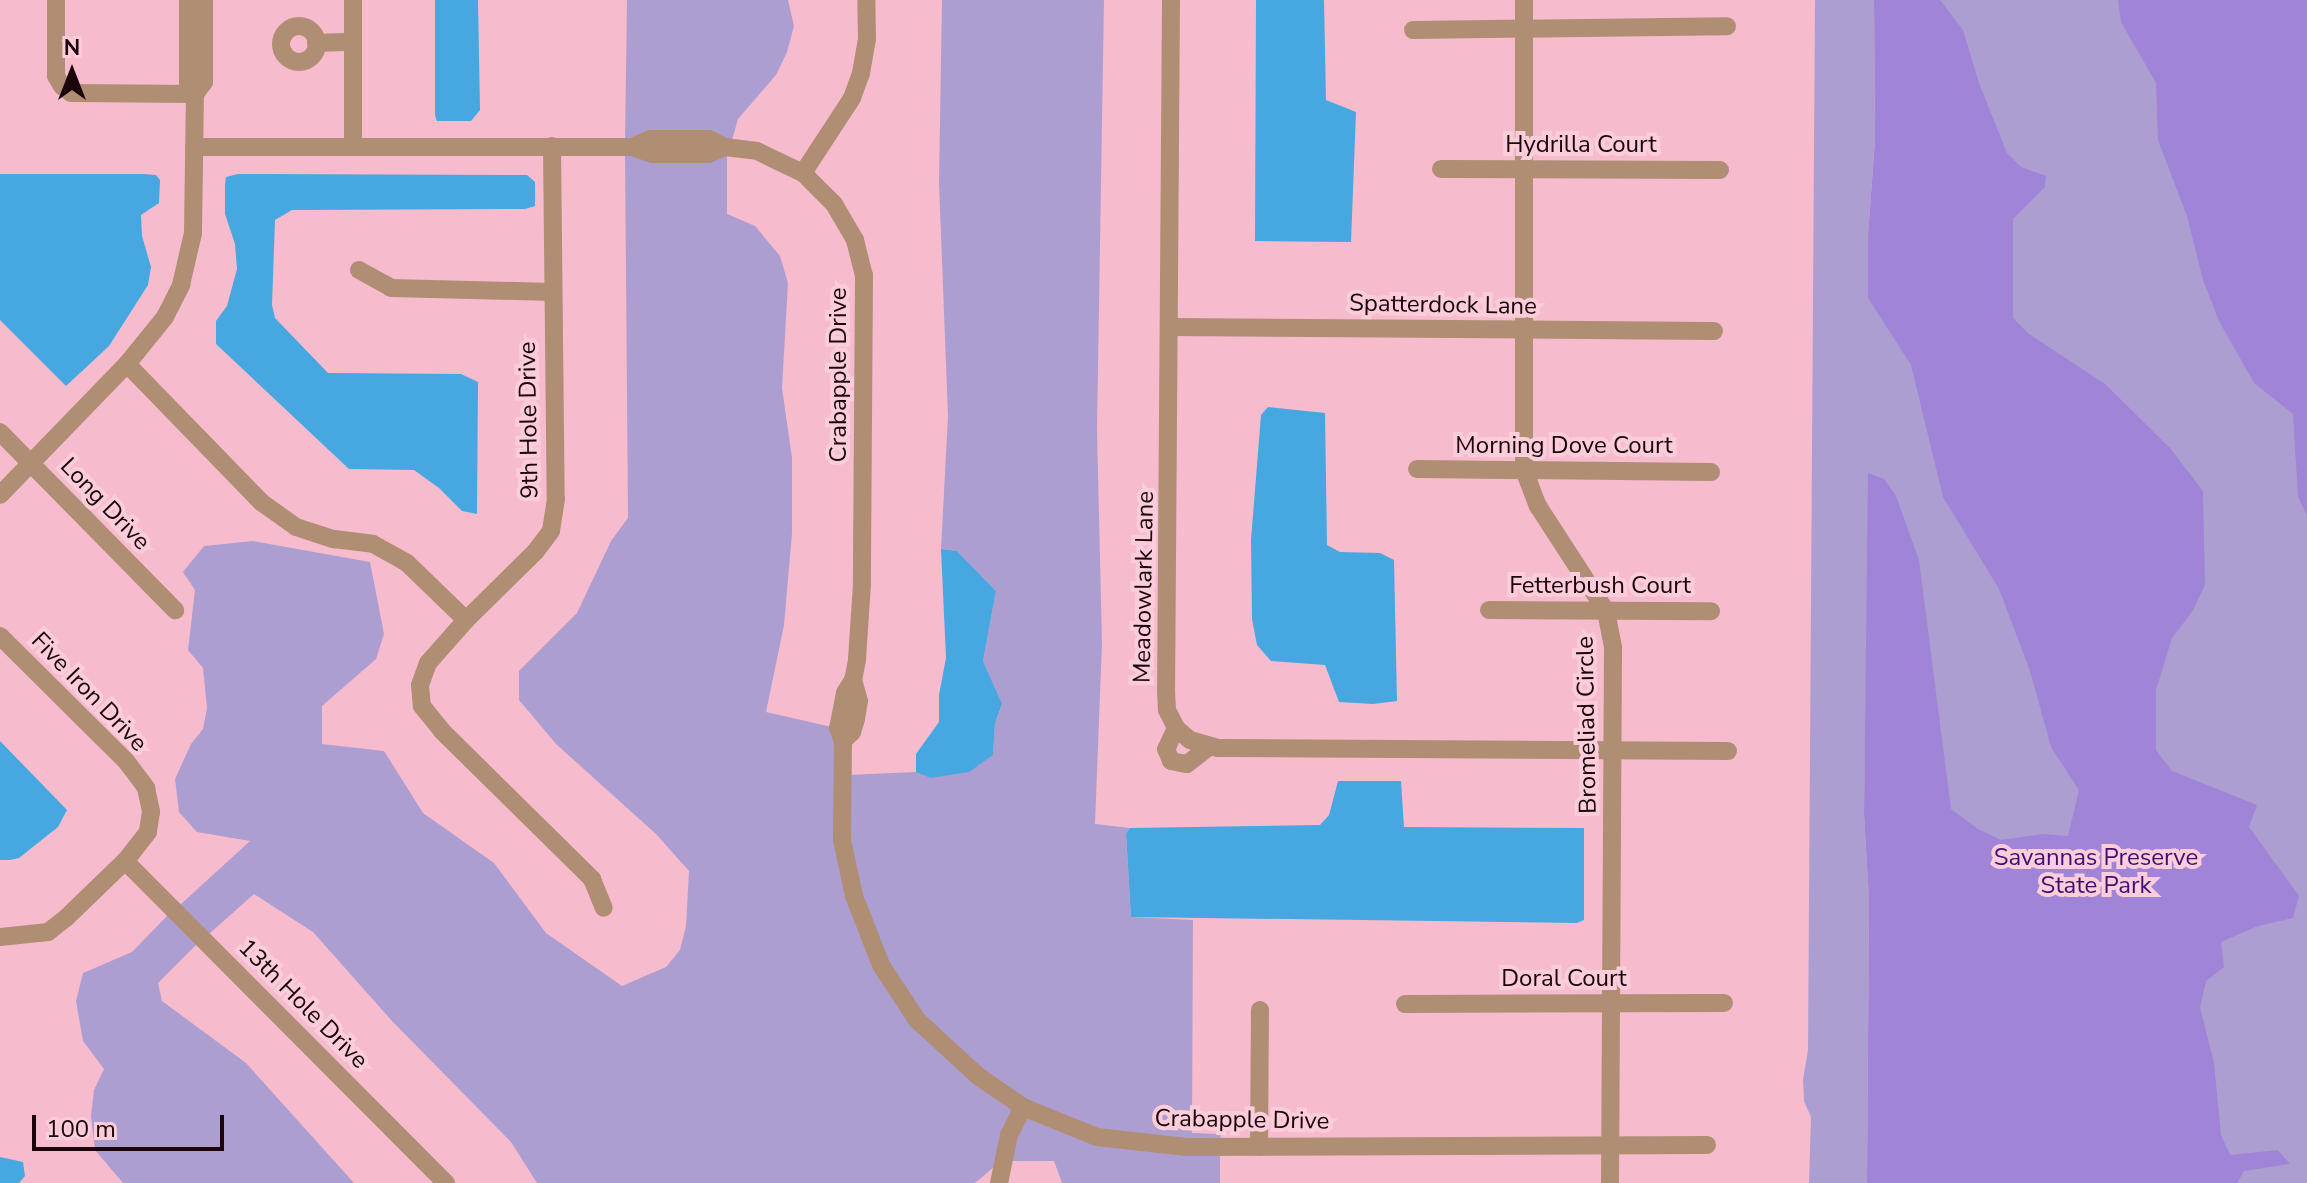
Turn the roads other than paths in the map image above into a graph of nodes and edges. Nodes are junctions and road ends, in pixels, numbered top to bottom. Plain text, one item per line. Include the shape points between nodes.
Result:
1 (56, 0) edge
2 (188, 0) edge
3 (204, 0) edge
4 (353, 0) edge
5 (866, 0) edge
6 (1171, 0) edge
7 (1524, 0) edge
8 (1727, 26) dead end
9 (1524, 29) junction
10 (1413, 30) dead end
11 (353, 42) junction
12 (316, 43) dead end
13 (195, 94) junction
14 (552, 146) junction
15 (194, 147) junction
16 (353, 147) junction
17 (1526, 168) junction
18 (1441, 169) dead end
19 (1720, 170) dead end
20 (803, 173) junction
21 (359, 270) dead end
22 (552, 292) junction
23 (1171, 327) junction
24 (1524, 330) junction
25 (1714, 331) dead end
26 (127, 364) junction
27 (0, 432) edge
28 (33, 463) junction
29 (1417, 469) dead end
30 (1524, 470) junction
31 (1711, 472) dead end
32 (0, 495) edge
33 (175, 610) dead end
34 (1489, 610) dead end
35 (1606, 611) junction
36 (1711, 611) dead end
37 (466, 620) junction
38 (0, 636) edge
39 (1176, 728) junction
40 (1209, 747) junction
41 (1614, 750) junction
42 (1728, 751) dead end
43 (125, 861) junction
44 (604, 908) dead end
45 (0, 937) edge
46 (1610, 1002) junction
47 (1724, 1003) dead end
48 (1405, 1004) dead end
49 (1260, 1010) dead end
50 (1023, 1107) junction
51 (1609, 1144) junction
52 (1707, 1145) dead end
53 (1259, 1147) junction
54 (446, 1183) edge
55 (999, 1183) edge
56 (1610, 1183) edge

1 - 13 street via 56,76 71,93
2 - 13 street via 188,83
3 - 13 street via 204,82
4 - 11 street
5 - 20 street via 867,39 852,98
6 - 23 street, Meadowlark Lane
7 - 9 street, Bromeliad Circle
8 - 9 street
9 - 10 street
9 - 17 street, Bromeliad Circle
11 - 12 street
11 - 16 street
13 - 15 street
14 - 16 street, Crabapple Drive
14 - 20 street, Crabapple Drive via 632,147 652,154 708,154 725,147 757,151
14 - 22 street, 9th Hole Drive
15 - 16 street, Crabapple Drive
15 - 26 street via 187,269 165,317
17 - 18 street, Hydrilla Court
17 - 19 street, Hydrilla Court
17 - 24 street, Bromeliad Circle
20 - 50 street, Crabapple Drive via 834,204 855,240 864,275 862,584 853,680 838,728 843,741 842,840 854,896 881,965 917,1020 978,1076
21 - 22 street via 391,288
22 - 37 street, 9th Hole Drive via 556,499 551,531
23 - 24 street, Spatterdock Lane
23 - 39 street, Meadowlark Lane via 1166,691
24 - 25 street, Spatterdock Lane
24 - 30 street, Bromeliad Circle
26 - 28 street
26 - 37 street via 261,502 296,527 373,544 407,563
27 - 28 street, Long Drive
28 - 32 street
28 - 33 street, Long Drive
29 - 30 street, Morning Dove Court
30 - 31 street, Morning Dove Court
30 - 35 street, Bromeliad Circle via 1538,506
34 - 35 street, Fetterbush Court
35 - 36 street, Fetterbush Court
35 - 41 street, Bromeliad Circle via 1613,648
37 - 44 street, 9th Hole Drive via 428,663 420,685 422,706 592,879
38 - 43 street, Five Iron Drive via 126,761 146,788 148,832
39 - 40 street
39 - 40 street, Meadowlark Lane via 1166,749 1171,761 1187,764
40 - 41 street
41 - 42 street
41 - 46 street, Bromeliad Circle
43 - 45 street, Five Iron Drive via 48,932
43 - 54 street, 13th Hole Drive
46 - 47 street, Doral Court
46 - 48 street, Doral Court
46 - 51 street, Bromeliad Circle
49 - 53 street
50 - 53 street, Crabapple Drive via 1097,1137 1186,1147
50 - 55 street via 1009,1135
51 - 52 street, Crabapple Drive
51 - 53 street, Crabapple Drive
51 - 56 street, Bromeliad Circle

